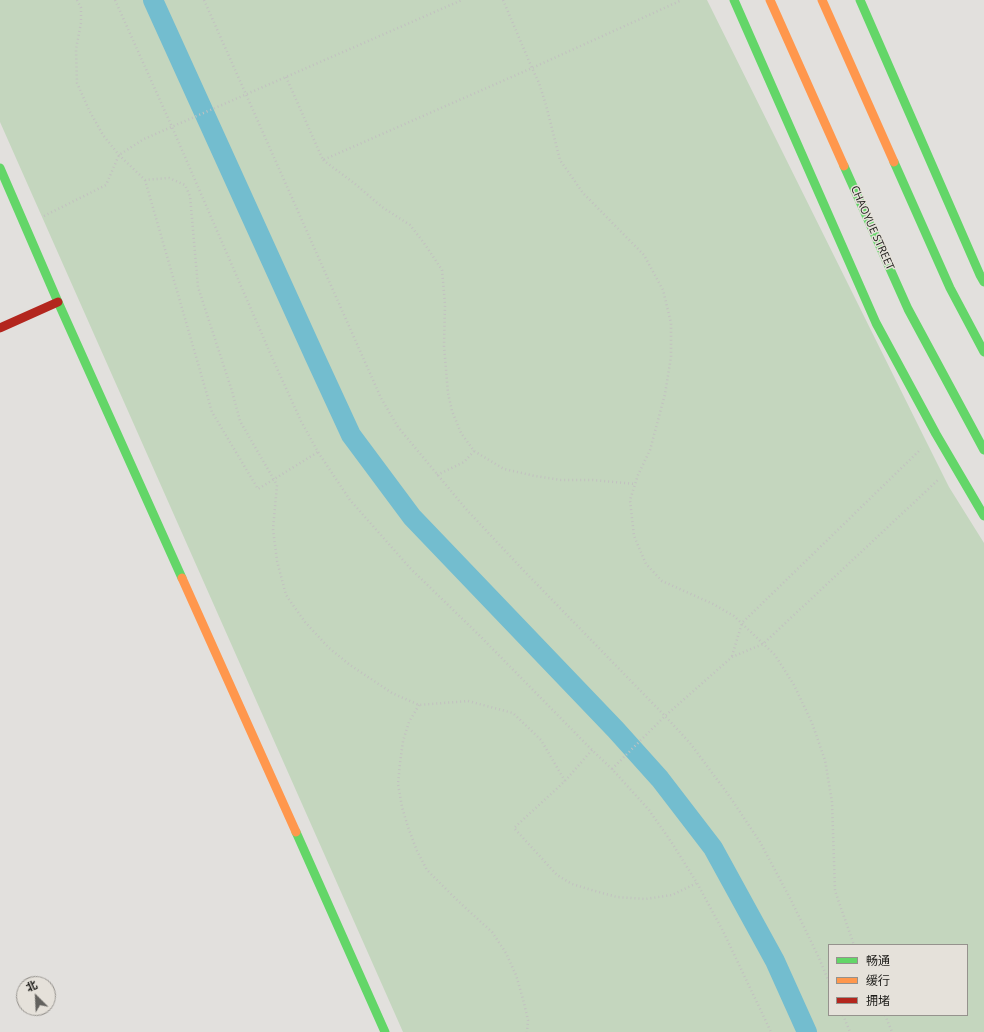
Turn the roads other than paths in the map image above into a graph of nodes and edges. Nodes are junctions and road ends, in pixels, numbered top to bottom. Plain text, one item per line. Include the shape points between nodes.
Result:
1 (734, 0) edge
2 (770, 0) edge
3 (822, 0) edge
4 (860, 0) edge
5 (0, 168) edge
6 (984, 282) edge
7 (58, 302) junction
8 (0, 328) edge
9 (984, 352) edge
10 (984, 450) edge
11 (984, 516) edge
12 (385, 1032) edge

1 - 11 street via 876,323
2 - 10 street, CHAOYUE STREET via 908,309
3 - 9 street via 950,288
4 - 6 street
5 - 7 street
7 - 8 street
7 - 12 street

